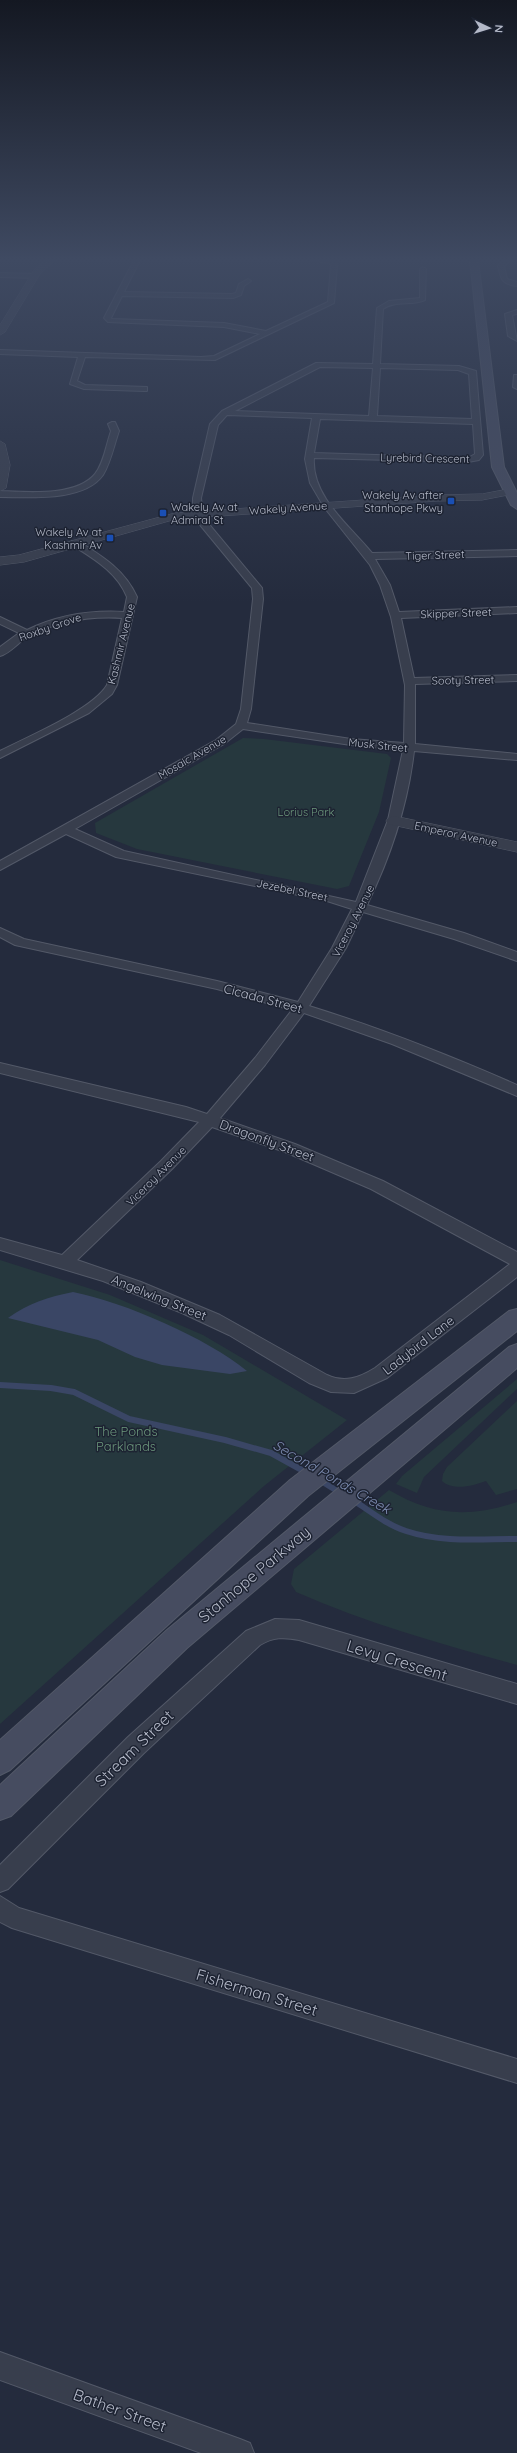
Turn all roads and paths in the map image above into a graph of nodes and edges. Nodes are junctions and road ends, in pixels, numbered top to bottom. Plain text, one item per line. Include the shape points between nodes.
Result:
1 (77, 374) edge
2 (300, 374) edge
3 (376, 374) edge
4 (473, 374) edge
5 (486, 374) edge
6 (517, 377) edge
7 (517, 387) edge
8 (144, 389) dead end
9 (225, 412) junction
10 (316, 417) junction
11 (373, 418) junction
12 (476, 422) junction
13 (112, 424) dead end
14 (0, 444) edge
15 (311, 454) junction
16 (494, 482) junction
17 (0, 488) edge
18 (513, 492) edge
19 (0, 494) edge
20 (437, 498) junction
21 (517, 505) edge
22 (326, 506) junction
23 (198, 514) junction
24 (75, 543) junction
25 (517, 553) edge
26 (369, 556) junction
27 (0, 561) edge
28 (517, 610) edge
29 (129, 615) junction
30 (394, 615) junction
31 (0, 620) edge
32 (26, 633) junction
33 (0, 653) edge
34 (517, 678) edge
35 (410, 681) junction
36 (241, 725) junction
37 (410, 749) junction
38 (0, 755) edge
39 (517, 757) edge
40 (394, 821) junction
41 (66, 829) junction
42 (517, 847) edge
43 (0, 866) edge
44 (361, 908) junction
45 (0, 932) edge
46 (517, 957) edge
47 (302, 1008) junction
48 (0, 1068) edge
49 (517, 1091) edge
50 (211, 1120) junction
51 (0, 1244) edge
52 (517, 1260) edge
53 (66, 1261) junction
54 (517, 1268) edge
55 (517, 1318) edge
56 (517, 1354) edge
57 (308, 1373) joint
58 (277, 1627) joint
59 (517, 1694) edge
60 (0, 1760) edge
61 (0, 1805) edge
62 (0, 1881) edge
63 (0, 1907) edge
64 (517, 2071) edge
65 (0, 2366) edge
66 (240, 2453) edge

1 - 8 street via 74,382 84,387
2 - 9 street
3 - 11 street
4 - 12 street, Lyrebird Crescent
5 - 16 main road via 494,447
6 - 7 street
9 - 10 street
9 - 23 street via 214,424 196,498
10 - 11 street
10 - 15 street, Viceroy Avenue
11 - 12 street
12 - 15 street, Lyrebird Crescent via 479,455 476,458
13 - 19 street via 114,431 98,476 90,483 63,492
14 - 17 street via 5,465
15 - 22 street, Viceroy Avenue via 309,470
16 - 18 main road
16 - 20 street
18 - 20 street, Wakely Avenue via 498,496
18 - 21 main road
20 - 22 street, Wakely Avenue
22 - 23 street, Wakely Avenue
22 - 26 street, Viceroy Avenue
23 - 24 street, Wakely Avenue via 159,519
23 - 36 street via 250,576 257,588 246,709
24 - 27 street, Wakely Avenue via 20,559
24 - 29 street, Kashmir Avenue via 118,574 130,592 132,603
25 - 26 street, Tiger Street
26 - 30 street, Viceroy Avenue via 381,578
28 - 30 street, Skipper Street
29 - 32 street, Roxby Grove via 82,615
29 - 38 street, Kashmir Avenue via 112,685 102,699 85,711
30 - 35 street, Viceroy Avenue via 402,638
31 - 32 street
32 - 33 street, Roxby Grove via 10,642
34 - 35 street, Sooty Street
35 - 37 street, Viceroy Avenue
36 - 37 street, Musk Street
36 - 41 street, Mosaic Avenue via 220,742
37 - 39 street, Musk Street
37 - 40 street, Viceroy Avenue
40 - 42 street, Emperor Avenue
40 - 44 street, Viceroy Avenue
41 - 43 street, Mosaic Avenue
41 - 44 street, Jezebel Street via 120,854 294,890
44 - 46 street, Jezebel Street via 459,936
44 - 47 street, Viceroy Avenue via 347,937
45 - 47 street, Cicada Street via 44,948 245,992
47 - 49 street, Cicada Street via 400,1041
47 - 50 street, Viceroy Avenue
48 - 50 street, Dragonfly Street via 159,1105
50 - 52 street, Dragonfly Street via 342,1169
50 - 53 street, Viceroy Avenue via 146,1187
51 - 53 street, Angelwing Street
53 - 57 street, Angelwing Street via 214,1320
54 - 57 street, Ladybird Lane via 372,1380 345,1387 328,1383
55 - 60 main road via 300,1488
56 - 61 main road, Stanhope Parkway via 177,1639
58 - 59 street, Levy Crescent via 299,1630
58 - 62 street, Stream Street via 265,1630 253,1638 136,1745
63 - 64 street, Fisherman Street via 12,1917
65 - 66 street, Bather Street

